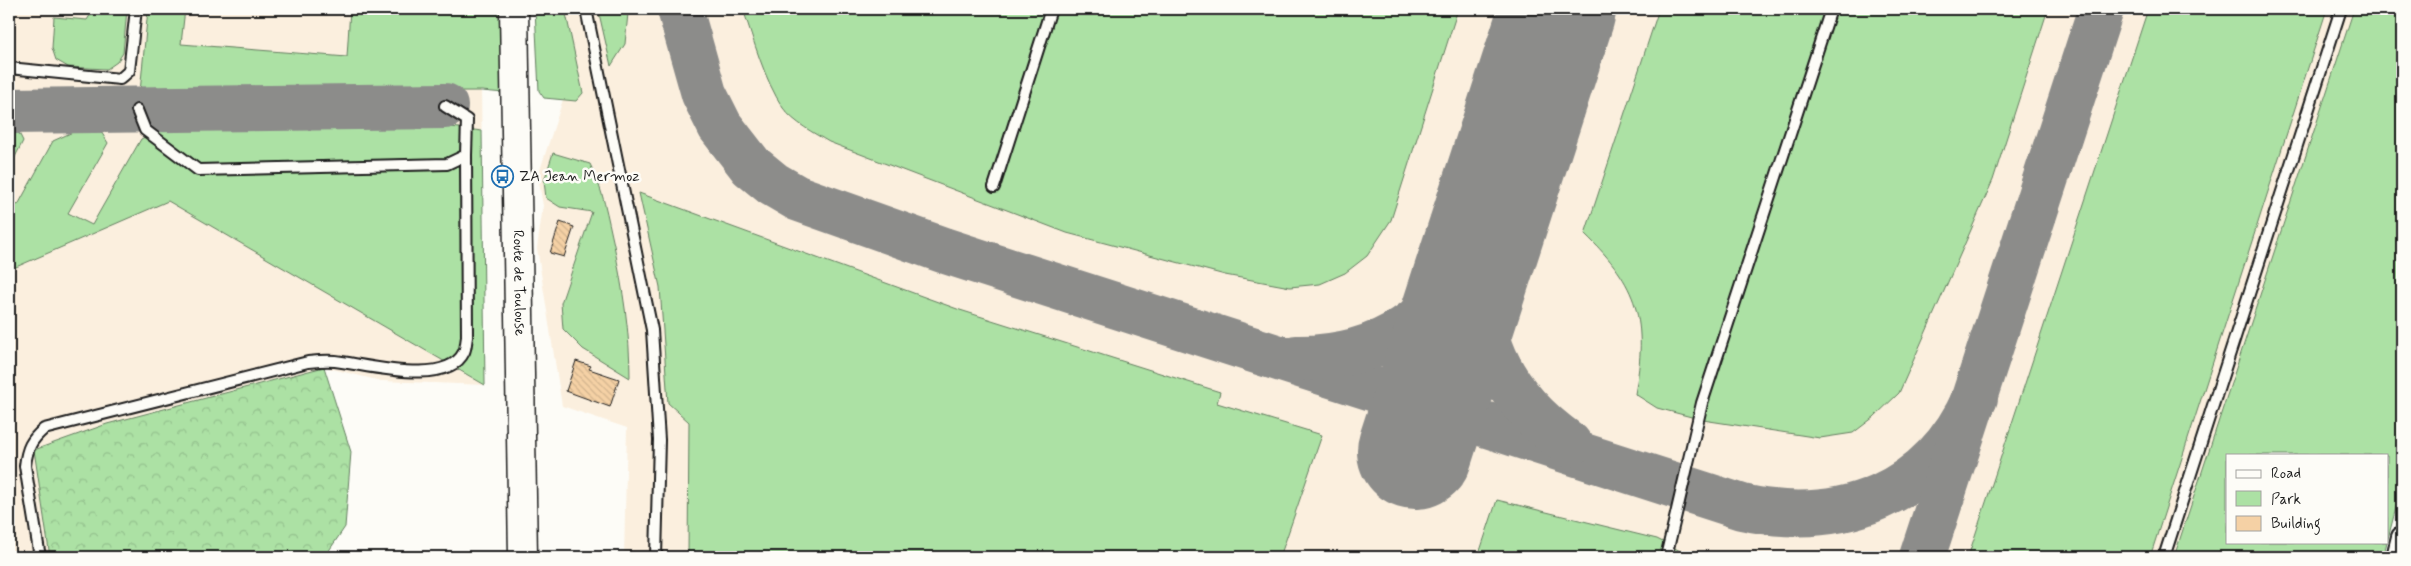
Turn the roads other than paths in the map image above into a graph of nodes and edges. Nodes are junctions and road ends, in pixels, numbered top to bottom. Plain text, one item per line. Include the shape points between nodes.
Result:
1 (136, 9) edge
2 (514, 9) edge
3 (586, 9) edge
4 (1051, 9) edge
5 (1831, 9) edge
6 (2341, 9) edge
7 (9, 68) edge
8 (445, 106) dead end
9 (137, 110) dead end
10 (466, 156) junction
11 (994, 187) dead end
12 (2402, 537) edge
13 (40, 557) edge
14 (523, 557) edge
15 (656, 557) edge
16 (1666, 557) edge
17 (2164, 557) edge
18 (2397, 557) edge

1 - 7 lane via 129,71 120,79
2 - 14 main road, Route de Toulouse
3 - 15 lane via 652,330 659,440
4 - 11 lane
5 - 16 lane via 1702,403
6 - 17 lane
8 - 10 lane via 468,120
9 - 10 lane via 145,130 198,170 448,164
10 - 13 lane via 467,337 463,354 454,363 441,369 407,372 333,360 308,362 44,429 32,438 26,452
12 - 18 street

